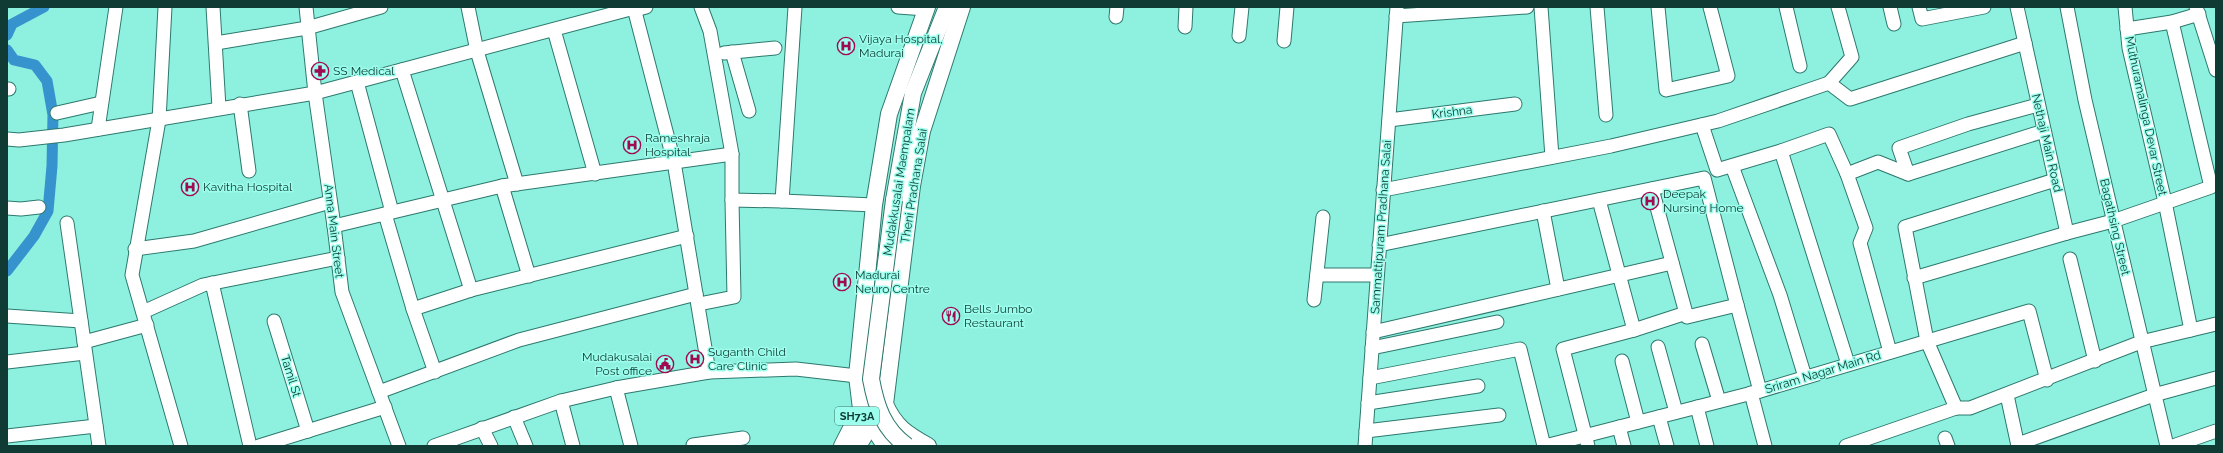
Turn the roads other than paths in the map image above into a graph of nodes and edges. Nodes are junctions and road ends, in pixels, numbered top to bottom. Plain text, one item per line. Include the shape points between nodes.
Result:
1 (116, 7) edge
2 (165, 7) edge
3 (214, 7) edge
4 (306, 7) edge
5 (381, 7) edge
6 (468, 7) edge
7 (701, 7) edge
8 (795, 7) edge
9 (898, 7) edge
10 (947, 7) edge
11 (962, 7) edge
12 (1186, 7) edge
13 (1242, 7) edge
14 (1287, 7) edge
15 (1527, 7) edge
16 (1541, 7) edge
17 (1597, 7) edge
18 (1658, 7) edge
19 (1710, 7) edge
20 (1786, 7) edge
21 (1838, 7) edge
22 (1890, 7) edge
23 (1919, 7) edge
24 (1984, 7) edge
25 (2017, 7) edge
26 (2067, 7) edge
27 (2125, 7) edge
28 (926, 8) edge
29 (640, 9) edge
30 (1396, 11) edge
31 (2197, 11) edge
32 (2172, 22) junction
33 (1894, 24) dead end
34 (307, 28) junction
35 (1185, 28) dead end
36 (2127, 29) junction
37 (554, 30) junction
38 (1239, 36) dead end
39 (1284, 41) dead end
40 (2025, 42) junction
41 (216, 43) junction
42 (775, 48) dead end
43 (476, 51) junction
44 (732, 52) junction
45 (714, 54) junction
46 (1800, 66) dead end
47 (402, 70) junction
48 (2216, 70) edge
49 (357, 82) junction
50 (1829, 83) junction
51 (315, 93) junction
52 (101, 103) junction
53 (240, 104) junction
54 (1515, 104) dead end
55 (2038, 105) junction
56 (220, 108) junction
57 (749, 111) dead end
58 (57, 113) dead end
59 (1606, 115) dead end
60 (159, 120) junction
61 (1389, 120) junction
62 (1702, 125) junction
63 (98, 129) junction
64 (2044, 131) junction
65 (7, 139) edge
66 (1781, 151) junction
67 (2210, 153) edge
68 (732, 154) junction
69 (1552, 157) junction
70 (674, 162) junction
71 (1732, 166) junction
72 (249, 171) dead end
73 (595, 174) junction
74 (1847, 174) junction
75 (1908, 174) junction
76 (2055, 180) junction
77 (517, 184) junction
78 (502, 186) junction
79 (1652, 189) junction
80 (1384, 190) junction
81 (441, 200) junction
82 (732, 200) junction
83 (1599, 200) junction
84 (782, 201) junction
85 (330, 202) junction
86 (2165, 202) junction
87 (874, 205) junction
88 (39, 207) dead end
89 (7, 208) edge
90 (1544, 211) junction
91 (389, 213) junction
92 (1323, 217) dead end
93 (2113, 221) junction
94 (67, 223) dead end
95 (334, 226) junction
96 (2067, 233) junction
97 (687, 236) junction
98 (1380, 245) junction
99 (135, 249) junction
100 (338, 258) junction
101 (2070, 259) dead end
102 (1672, 263) junction
103 (1317, 275) junction
104 (1377, 275) junction
105 (529, 276) junction
106 (1621, 276) junction
107 (1914, 278) junction
108 (212, 283) junction
109 (1558, 289) junction
110 (471, 290) junction
111 (698, 299) junction
112 (1314, 300) dead end
113 (1737, 305) junction
114 (413, 309) junction
115 (143, 312) junction
116 (1686, 313) junction
117 (7, 316) edge
118 (81, 321) junction
119 (274, 321) dead end
120 (1497, 322) dead end
121 (2216, 324) edge
122 (147, 325) junction
123 (1634, 330) junction
124 (2191, 330) junction
125 (1373, 332) junction
126 (1927, 341) junction
127 (2141, 342) junction
128 (1702, 344) dead end
129 (84, 347) junction
130 (1658, 347) dead end
131 (1372, 348) junction
132 (1890, 352) junction
133 (1622, 361) dead end
134 (2095, 361) junction
135 (7, 362) edge
136 (1848, 364) junction
137 (434, 372) junction
138 (709, 372) junction
139 (857, 376) junction
140 (1805, 377) junction
141 (1370, 378) junction
142 (2216, 378) edge
143 (2047, 380) junction
144 (1478, 386) dead end
145 (616, 388) junction
146 (380, 392) junction
147 (1755, 392) junction
148 (2007, 395) junction
149 (2154, 395) junction
150 (561, 401) junction
151 (1719, 401) junction
152 (1368, 403) junction
153 (885, 404) junction
154 (385, 407) junction
155 (1697, 407) junction
156 (1956, 408) junction
157 (861, 409) junction
158 (1676, 412) junction
159 (1499, 415) dead end
160 (514, 417) junction
161 (1659, 417) junction
162 (1638, 422) junction
163 (870, 424) junction
164 (96, 426) junction
165 (1619, 427) junction
166 (482, 428) junction
167 (308, 431) junction
168 (1366, 431) junction
169 (2216, 431) edge
170 (7, 436) edge
171 (744, 438) dead end
172 (296, 440) edge
173 (1587, 441) edge
174 (1878, 441) edge
175 (2018, 445) edge
176 (99, 446) edge
177 (181, 446) edge
178 (250, 446) edge
179 (259, 446) edge
180 (399, 446) edge
181 (434, 446) edge
182 (491, 446) edge
183 (526, 446) edge
184 (573, 446) edge
185 (631, 446) edge
186 (692, 446) edge
187 (842, 446) edge
188 (858, 446) edge
189 (889, 446) edge
190 (907, 446) edge
191 (928, 446) edge
192 (1365, 446) edge
193 (1545, 446) edge
194 (1624, 446) edge
195 (1667, 446) edge
196 (1707, 446) edge
197 (1765, 446) edge
198 (1846, 446) edge
199 (2167, 446) edge
200 (2173, 446) edge

1 - 52 street
2 - 60 street
3 - 41 street
4 - 34 street, Anna Main Street
5 - 34 street
6 - 43 street
7 - 45 street via 710,31
8 - 84 street
9 - 28 street
10 - 190 main road, Mudakkusalai Maempalam, bridge via 913,93 894,200 871,379 876,405 885,424 895,437
11 - 153 main road, Theni Pradhana Salai via 922,131 911,192
12 - 35 street
13 - 38 street
14 - 39 street
15 - 30 street
16 - 69 street
17 - 59 street
18 - 19 street via 1666,90 1728,76
20 - 46 street
21 - 50 street via 1852,57
22 - 33 street
23 - 24 street via 1922,19
25 - 40 street, Nethaji Main Road
26 - 93 street, Bagathsing Street
27 - 36 street, Muthuramalinga Devar Street
28 - 87 main road via 889,114
29 - 37 street via 634,8
29 - 70 street
30 - 61 street, Sammattipuram Pradhana Salai
31 - 32 street
31 - 48 street
32 - 36 street
32 - 67 street
34 - 41 street
34 - 51 street, Anna Main Street
36 - 86 street, Muthuramalinga Devar Street via 2129,48
37 - 43 street
37 - 73 street
40 - 50 street via 1850,99
40 - 55 street, Nethaji Main Road
41 - 56 street
42 - 44 street
43 - 47 street
43 - 77 street
44 - 45 street
44 - 57 street
45 - 68 street
47 - 49 street
47 - 81 street
49 - 51 street
49 - 91 street
50 - 62 street
51 - 53 street
51 - 85 street, Anna Main Street
52 - 58 street
52 - 63 street
53 - 56 street
53 - 72 street
54 - 61 street, Krishna
55 - 64 street, Nethaji Main Road
55 - 75 street via 1968,124 1899,148
56 - 60 street
60 - 63 street
60 - 99 street
61 - 80 street, Sammattipuram Pradhana Salai
62 - 69 street
62 - 71 street via 1717,170
63 - 65 street via 43,138
64 - 75 street
64 - 76 street, Nethaji Main Road
66 - 71 street
66 - 74 street via 1829,134
66 - 136 street
67 - 86 street via 2211,187
68 - 70 street
68 - 82 street
69 - 80 street
70 - 73 street
70 - 97 street
71 - 140 street via 1780,295
73 - 77 street
74 - 75 street via 1878,162
74 - 132 street via 1866,228 1860,243
76 - 96 street, Nethaji Main Road
76 - 107 street via 1904,227
77 - 78 street
78 - 81 street
78 - 105 street
79 - 83 street
79 - 102 street
79 - 113 street via 1704,178
80 - 98 street, Sammattipuram Pradhana Salai
81 - 91 street
81 - 110 street
82 - 84 street
82 - 111 street via 734,297
83 - 90 street
83 - 106 street
84 - 87 street
85 - 95 street, Anna Main Street
85 - 99 street via 194,241
86 - 93 street
86 - 124 street, Muthuramalinga Devar Street
87 - 139 main road
88 - 89 street
90 - 98 street
90 - 109 street
91 - 95 street
91 - 114 street
92 - 103 street
93 - 96 street
93 - 127 street, Bagathsing Street
94 - 118 street
95 - 100 street, Anna Main Street
96 - 107 street
97 - 105 street
97 - 111 street
98 - 104 street, Sammattipuram Pradhana Salai
99 - 115 street via 132,275
100 - 108 street
100 - 146 street, Anna Main Street via 342,292
101 - 134 street
102 - 106 street
102 - 116 street
103 - 104 street
103 - 112 street
104 - 125 street, Sammattipuram Pradhana Salai
105 - 110 street
106 - 109 street
106 - 123 street
107 - 126 street
108 - 115 street via 202,285
108 - 178 street
109 - 125 street
110 - 114 street
111 - 137 street via 519,340
111 - 138 street
113 - 116 street via 1687,317
113 - 147 street
114 - 137 street
115 - 122 street
116 - 123 street
117 - 118 street
118 - 129 street
119 - 167 street, Tamil St
120 - 131 street
121 - 124 street
122 - 129 street
122 - 177 street
123 - 173 street via 1563,349
124 - 127 street
125 - 131 street, Sammattipuram Pradhana Salai
126 - 132 street, Sriram Nagar Main Rd
126 - 143 street, Sriram Nagar Main Rd via 2029,311
126 - 156 street
127 - 134 street
127 - 149 street, Bagathsing Street
128 - 151 street
129 - 135 street
129 - 164 street
130 - 158 street
131 - 141 street, Sammattipuram Pradhana Salai
132 - 136 street, Sriram Nagar Main Rd
133 - 162 street
134 - 143 street
136 - 140 street, Sriram Nagar Main Rd
137 - 146 street
138 - 139 street via 796,369
138 - 145 street
139 - 157 main road
140 - 147 street, Sriram Nagar Main Rd
141 - 152 street, Sammattipuram Pradhana Salai
141 - 193 street via 1520,349
142 - 149 street
143 - 148 street
144 - 152 street
145 - 150 street
145 - 185 street
146 - 154 street, Anna Main Street
147 - 151 street, Sriram Nagar Main Rd
147 - 197 street
148 - 156 street via 1970,408
148 - 175 street
149 - 175 street
149 - 199 street, Bagathsing Street
150 - 160 street
150 - 184 street
151 - 155 street, Sriram Nagar Main Rd
152 - 168 street, Sammattipuram Pradhana Salai
153 - 157 main road, SH73A
153 - 163 main road, SH73A
153 - 191 main road via 902,430
154 - 167 street
154 - 180 street, Anna Main Street
155 - 158 street, Sriram Nagar Main Rd
155 - 196 street
156 - 174 street
157 - 163 main road
157 - 187 main road, SH73A
158 - 161 street, Sriram Nagar Main Rd
159 - 168 street
160 - 166 street
160 - 183 street
161 - 162 street, Sriram Nagar Main Rd
161 - 195 street
162 - 165 street, Sriram Nagar Main Rd
163 - 188 main road, SH73A
163 - 189 main road via 882,441
164 - 170 street
164 - 176 street
165 - 173 street, Sriram Nagar Main Rd
165 - 194 street
166 - 181 street
166 - 182 street
167 - 172 street
168 - 192 street, Sammattipuram Pradhana Salai
169 - 200 street
171 - 186 street
172 - 179 street
173 - 193 street, Sriram Nagar Main Rd
174 - 198 street

